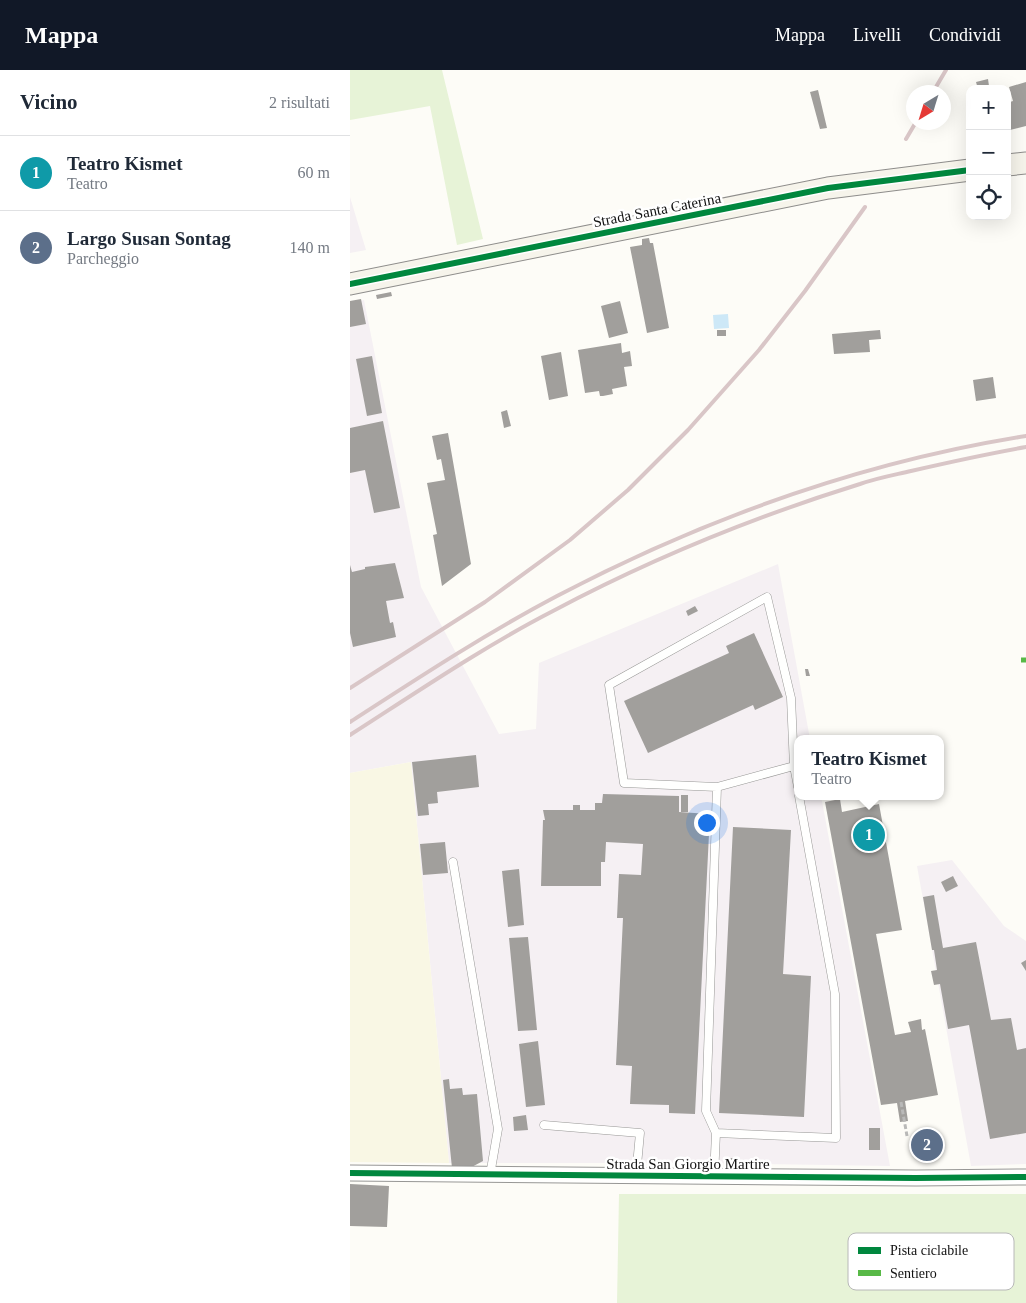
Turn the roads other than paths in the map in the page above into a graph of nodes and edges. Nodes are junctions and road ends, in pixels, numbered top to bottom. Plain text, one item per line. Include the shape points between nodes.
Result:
1 (1026, 163) edge
2 (1011, 165) edge
3 (966, 171) edge
4 (350, 284) edge
5 (794, 766) joint
6 (717, 787) junction
7 (800, 800) edge
8 (453, 862) dead end
9 (544, 1125) dead end
10 (716, 1133) junction
11 (350, 1173) edge
12 (490, 1175) junction
13 (636, 1176) junction
14 (714, 1177) junction
15 (1026, 1177) edge

1 - 2 street
3 - 4 street, Strada Santa Caterina via 828,188
5 - 6 lane
5 - 6 lane via 791,698 767,597 609,685 624,783
6 - 10 lane via 706,1111
7 - 10 lane via 835,994 836,1138
8 - 12 lane via 498,1128
9 - 13 lane via 640,1133
10 - 14 lane
11 - 12 street, Strada San Giorgio Martire
12 - 13 street, Strada San Giorgio Martire
13 - 14 street, Strada San Giorgio Martire
14 - 15 street, Strada San Giorgio Martire

